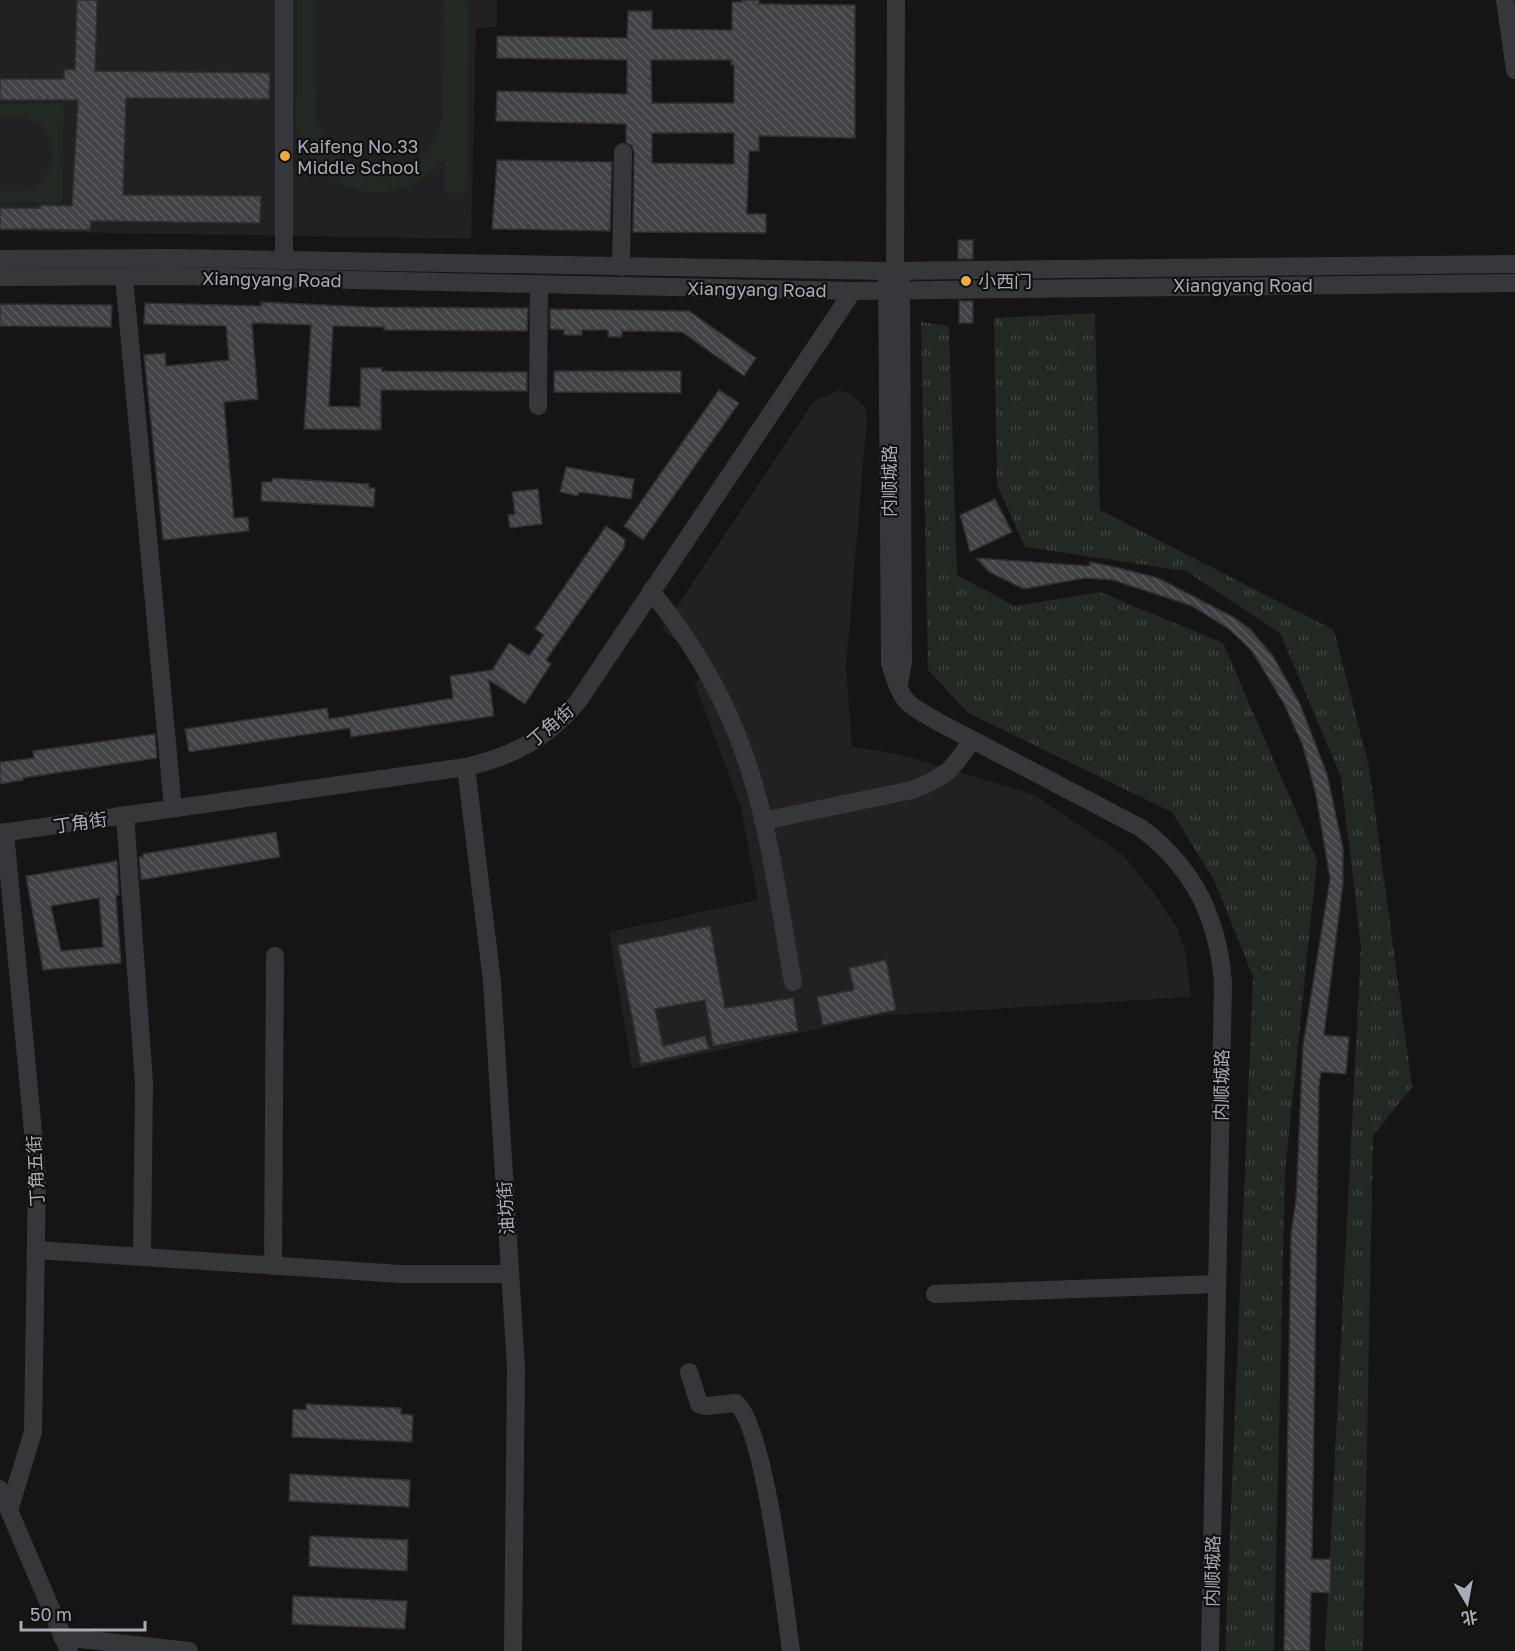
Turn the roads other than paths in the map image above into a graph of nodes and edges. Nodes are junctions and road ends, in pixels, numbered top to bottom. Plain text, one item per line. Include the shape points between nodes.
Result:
1 (284, 0) edge
2 (896, 0) edge
3 (1505, 0) edge
4 (1515, 70) edge
5 (623, 152) dead end
6 (0, 259) edge
7 (284, 260) junction
8 (1515, 264) edge
9 (621, 267) junction
10 (894, 271) junction
11 (0, 277) edge
12 (124, 277) junction
13 (1515, 283) edge
14 (539, 284) junction
15 (853, 291) junction
16 (894, 291) junction
17 (538, 406) dead end
18 (651, 591) junction
19 (972, 740) junction
20 (466, 767) junction
21 (173, 808) junction
22 (125, 815) junction
23 (763, 821) junction
24 (2, 833) edge
25 (275, 956) dead end
26 (793, 982) dead end
27 (37, 1250) junction
28 (142, 1257) junction
29 (273, 1266) junction
30 (508, 1274) junction
31 (1217, 1284) junction
32 (935, 1294) dead end
33 (689, 1372) dead end
34 (0, 1489) edge
35 (10, 1507) junction
36 (65, 1644) edge
37 (189, 1651) edge
38 (513, 1651) edge
39 (791, 1651) edge
40 (1210, 1651) edge

1 - 7 street
2 - 10 street, 内顺城路
3 - 4 street
5 - 9 street
6 - 7 street, Xiangyang Road
7 - 9 street, Xiangyang Road
8 - 10 street, Xiangyang Road
9 - 10 street, Xiangyang Road
10 - 16 street, 内顺城路
11 - 12 street, Xiangyang Road
12 - 14 street, Xiangyang Road
12 - 21 street
13 - 16 street, Xiangyang Road
14 - 15 street, Xiangyang Road
14 - 17 street
15 - 16 street, Xiangyang Road
15 - 18 street, 丁角街
16 - 19 street, 内顺城路 via 890,663 902,698
18 - 20 street, 丁角街 via 567,716 531,745
18 - 23 street via 693,647 714,685 736,733
19 - 23 street via 952,770 934,782
19 - 31 street, 内顺城路 via 1141,828 1161,843 1186,874 1213,922 1223,983
20 - 21 street, 丁角街
20 - 30 street, 油坊街 via 492,982
21 - 22 street, 丁角街
22 - 24 street, 丁角街
22 - 28 street via 144,1083
23 - 26 street
24 - 27 street, 丁角五街 via 37,1175
25 - 29 street
27 - 28 street
27 - 35 street, 丁角五街 via 33,1432
28 - 29 street
29 - 30 street via 400,1274
30 - 38 street, 油坊街 via 516,1367
31 - 32 street
31 - 40 street, 内顺城路
33 - 39 street via 699,1404 736,1403 754,1438
34 - 35 street
35 - 36 street
36 - 37 street

